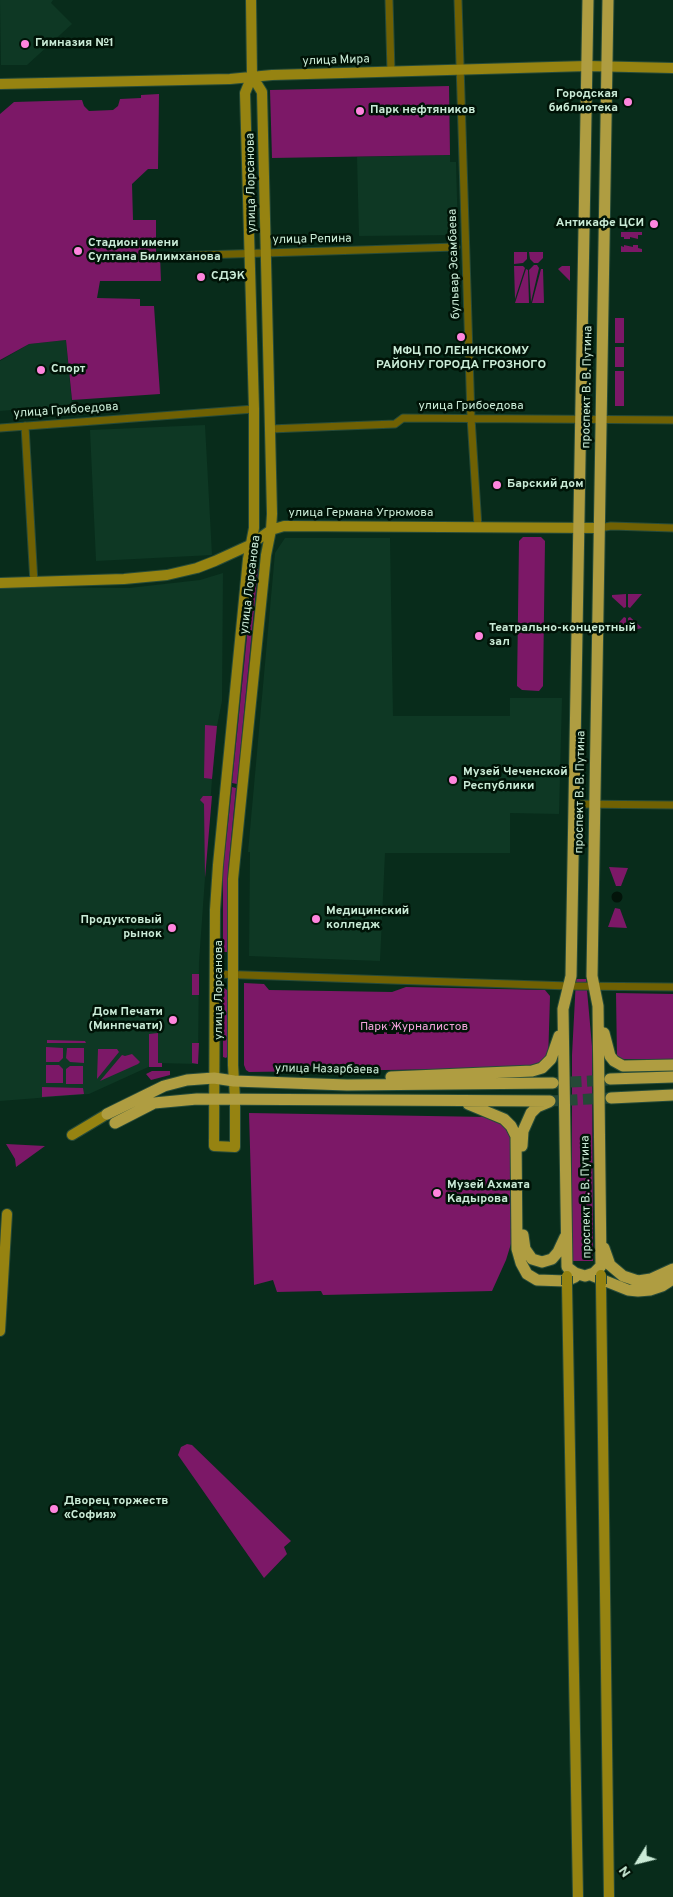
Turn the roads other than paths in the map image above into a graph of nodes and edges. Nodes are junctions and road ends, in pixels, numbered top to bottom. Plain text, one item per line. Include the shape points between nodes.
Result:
1 (251, 0) edge
2 (389, 0) edge
3 (458, 0) edge
4 (588, 0) edge
5 (608, 0) edge
6 (587, 66) junction
7 (607, 66) junction
8 (673, 68) edge
9 (460, 70) junction
10 (392, 72) junction
11 (252, 76) junction
12 (0, 84) edge
13 (456, 247) dead end
14 (266, 252) junction
15 (250, 253) junction
16 (169, 256) dead end
17 (254, 409) junction
18 (472, 418) junction
19 (582, 420) junction
20 (673, 420) edge
21 (601, 421) junction
22 (25, 426) junction
23 (0, 428) edge
24 (270, 429) junction
25 (478, 527) junction
26 (580, 528) junction
27 (599, 528) junction
28 (673, 528) edge
29 (271, 530) junction
30 (250, 546) junction
31 (0, 583) edge
32 (34, 583) junction
33 (575, 804) junction
34 (594, 804) junction
35 (673, 805) edge
36 (215, 974) junction
37 (232, 975) junction
38 (569, 986) junction
39 (594, 986) junction
40 (673, 987) edge
41 (598, 1006) junction
42 (563, 1025) junction
43 (673, 1065) edge
44 (673, 1077) edge
45 (214, 1078) junction
46 (610, 1080) tunnel mouth
47 (234, 1081) junction
48 (553, 1083) tunnel mouth
49 (332, 1085) junction
50 (673, 1095) edge
51 (214, 1099) junction
52 (235, 1099) junction
53 (459, 1101) junction
54 (673, 1101) edge
55 (111, 1118) junction
56 (72, 1135) dead end
57 (7, 1214) dead end
58 (566, 1233) junction
59 (601, 1241) junction
60 (673, 1269) edge
61 (585, 1274) junction
62 (601, 1275) junction
63 (567, 1276) junction
64 (673, 1279) edge
65 (0, 1331) edge
66 (578, 1897) edge
67 (609, 1897) edge

1 - 11 main road, улица Лорсанова
2 - 10 street
3 - 9 street, бульвар Эсамбаева
4 - 6 main road, проспект В. В. Путина
5 - 7 main road, проспект В. В. Путина
6 - 7 main road, улица Мира
6 - 9 main road, улица Мира
6 - 19 main road, проспект В. В. Путина
7 - 8 main road, улица Мира
7 - 21 main road, проспект В. В. Путина
9 - 10 main road, улица Мира
9 - 18 street, бульвар Эсамбаева
10 - 11 main road, улица Мира
11 - 12 main road, улица Мира
11 - 14 main road, улица Лорсанова via 262,92
11 - 15 main road, улица Лорсанова via 245,93
13 - 14 street, улица Репина
14 - 15 street, улица Репина
14 - 24 main road, улица Лорсанова
15 - 16 street, улица Репина
15 - 17 main road, улица Лорсанова
17 - 22 street, улица Грибоедова
17 - 30 main road, улица Лорсанова via 254,528
18 - 19 street, улица Грибоедова
18 - 24 street, улица Грибоедова via 403,418 395,424
18 - 25 street, бульвар Эсамбаева
19 - 21 street, улица Грибоедова
19 - 26 main road, проспект В. В. Путина
20 - 21 street, улица Грибоедова
21 - 27 main road, проспект В. В. Путина
22 - 23 street, улица Грибоедова
22 - 32 street
24 - 29 main road, улица Лорсанова
25 - 26 main road, улица Германа Угрюмова
25 - 29 main road, улица Германа Угрюмова via 284,526
26 - 27 main road, улица Германа Угрюмова
26 - 33 main road, проспект В. В. Путина
27 - 28 street, улица Германа Угрюмова
27 - 34 main road, проспект В. В. Путина
29 - 30 main road, улица Германа Угрюмова
29 - 37 main road, улица Лорсанова via 235,860
30 - 32 main road, улица Германа Угрюмова via 197,568 167,575
30 - 36 main road, улица Лорсанова via 218,865
31 - 32 main road, улица Германа Угрюмова
33 - 34 street
33 - 38 main road, проспект В. В. Путина via 572,976
34 - 35 street
34 - 39 main road, проспект В. В. Путина
36 - 37 street
36 - 45 main road, улица Лорсанова
37 - 38 street
37 - 47 main road, улица Лорсанова
38 - 39 street
38 - 42 main road, проспект В. В. Путина via 562,1009
39 - 40 street
39 - 41 main road, проспект В. В. Путина
41 - 43 main road via 606,1046 614,1062 623,1066
41 - 59 main road, проспект В. В. Путина
42 - 49 main road via 551,1059 542,1068 532,1071 351,1079
42 - 58 main road, проспект В. В. Путина
44 - 46 main road
45 - 47 main road, улица Назарбаева
45 - 51 main road, улица Лорсанова
45 - 55 main road, улица Назарбаева via 164,1086
47 - 49 main road, улица Назарбаева
47 - 52 main road, улица Лорсанова
48 - 49 main road, улица Назарбаева
50 - 54 main road via 611,1098
51 - 52 main road
51 - 52 main road, улица Лорсанова via 214,1146 235,1147
51 - 55 main road via 154,1103
52 - 53 main road
53 - 58 main road via 550,1101 531,1113 523,1131 525,1250 532,1259 542,1262 552,1259
53 - 61 main road via 504,1119 516,1136 517,1250 527,1274 537,1280 566,1281
55 - 56 main road
57 - 65 main road
58 - 63 main road, проспект В. В. Путина
59 - 60 main road via 610,1265 623,1276 638,1281 651,1280
59 - 62 main road, проспект В. В. Путина
61 - 62 main road, проспект В. В. Путина
61 - 63 main road, проспект В. В. Путина
61 - 64 main road via 638,1291 662,1286
62 - 67 main road
63 - 66 main road

